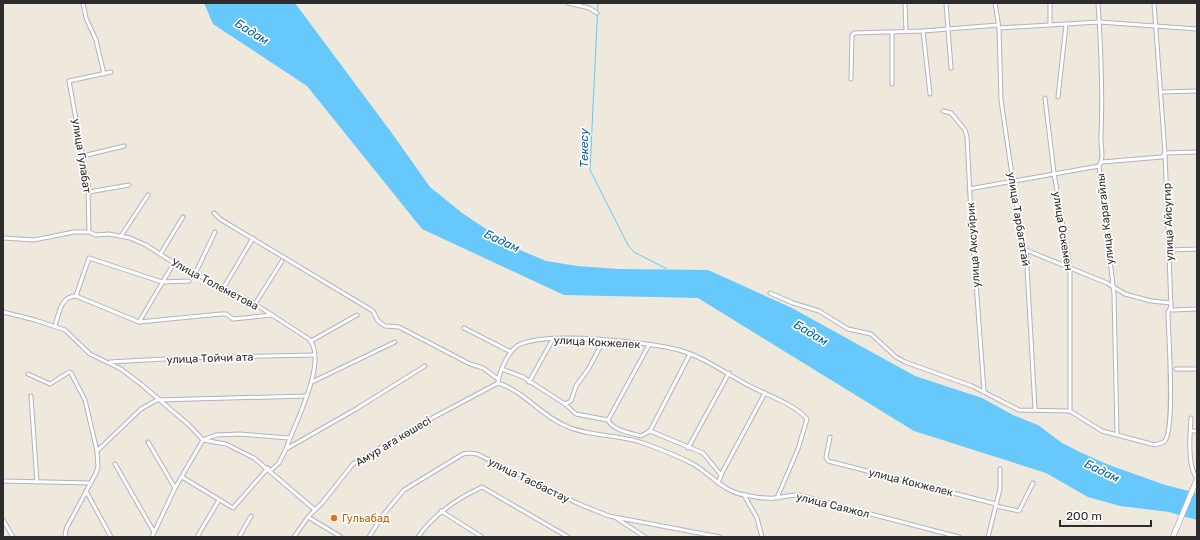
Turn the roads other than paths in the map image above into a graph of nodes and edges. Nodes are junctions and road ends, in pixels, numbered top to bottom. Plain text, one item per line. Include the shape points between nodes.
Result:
1 (83, 3) edge
2 (568, 3) edge
3 (905, 3) edge
4 (946, 3) edge
5 (995, 3) edge
6 (1050, 3) edge
7 (1098, 3) edge
8 (1154, 3) edge
9 (598, 13) dead end
10 (1099, 22) junction
11 (1050, 25) junction
12 (1066, 25) junction
13 (998, 26) junction
14 (1157, 26) junction
15 (947, 28) junction
16 (1197, 29) edge
17 (906, 31) junction
18 (923, 31) junction
19 (892, 32) junction
20 (951, 68) dead end
21 (111, 72) dead end
22 (104, 74) junction
23 (851, 79) dead end
24 (892, 84) dead end
25 (1197, 91) edge
26 (1160, 92) junction
27 (930, 94) dead end
28 (1045, 98) dead end
29 (1058, 98) dead end
30 (943, 112) dead end
31 (124, 146) dead end
32 (1197, 152) edge
33 (1165, 153) junction
34 (83, 156) junction
35 (1102, 162) junction
36 (1099, 166) junction
37 (1054, 173) junction
38 (1012, 180) junction
39 (129, 185) dead end
40 (969, 189) junction
41 (89, 192) junction
42 (148, 195) dead end
43 (214, 213) dead end
44 (183, 217) dead end
45 (89, 232) junction
46 (215, 232) dead end
47 (121, 236) junction
48 (3, 238) edge
49 (253, 238) junction
50 (1197, 249) edge
51 (1026, 250) junction
52 (1170, 250) junction
53 (161, 253) junction
54 (282, 261) dead end
55 (174, 263) junction
56 (1070, 268) junction
57 (195, 274) junction
58 (189, 281) dead end
59 (162, 282) junction
60 (224, 287) junction
61 (1113, 288) junction
62 (770, 293) dead end
63 (76, 296) junction
64 (255, 304) junction
65 (1171, 305) junction
66 (1197, 309) edge
67 (3, 312) edge
68 (272, 315) junction
69 (357, 315) dead end
70 (139, 322) junction
71 (55, 326) junction
72 (464, 328) dead end
73 (553, 339) junction
74 (311, 341) junction
75 (603, 341) junction
76 (395, 342) dead end
77 (649, 345) junction
78 (511, 352) junction
79 (690, 354) junction
80 (314, 355) junction
81 (106, 362) junction
82 (424, 366) dead end
83 (502, 369) junction
84 (1176, 369) dead end
85 (1197, 369) edge
86 (729, 373) junction
87 (28, 374) dead end
88 (498, 379) junction
89 (312, 382) junction
90 (529, 382) junction
91 (498, 383) junction
92 (984, 391) junction
93 (765, 393) junction
94 (31, 396) dead end
95 (307, 396) junction
96 (157, 400) junction
97 (565, 404) junction
98 (1035, 409) junction
99 (1070, 411) junction
100 (1191, 418) dead end
101 (608, 420) junction
102 (650, 430) junction
103 (1190, 431) junction
104 (1197, 431) edge
105 (1117, 435) junction
106 (830, 437) dead end
107 (289, 438) junction
108 (203, 440) junction
109 (148, 442) dead end
110 (688, 448) junction
111 (286, 449) junction
112 (97, 451) junction
113 (115, 464) dead end
114 (1000, 469) dead end
115 (269, 470) junction
116 (721, 475) junction
117 (182, 476) junction
118 (1197, 479) edge
119 (3, 480) edge
120 (37, 482) junction
121 (90, 483) junction
122 (1033, 483) dead end
123 (718, 484) junction
124 (176, 488) junction
125 (86, 491) junction
126 (744, 495) junction
127 (777, 498) junction
128 (219, 500) junction
129 (996, 505) junction
130 (315, 510) junction
131 (441, 511) junction
132 (251, 516) dead end
133 (308, 517) junction
134 (614, 517) junction
135 (3, 520) edge
136 (154, 532) junction
137 (559, 532) junction
138 (13, 537) edge
139 (65, 537) edge
140 (111, 537) edge
141 (152, 537) edge
142 (198, 537) edge
143 (239, 537) edge
144 (294, 537) edge
145 (341, 537) edge
146 (369, 537) edge
147 (418, 537) edge
148 (482, 537) edge
149 (556, 537) edge
150 (568, 537) edge
151 (645, 537) edge
152 (720, 537) edge
153 (762, 537) edge
154 (959, 537) edge
155 (988, 537) edge
156 (1173, 537) edge

1 - 22 street
2 - 9 street
3 - 17 street
4 - 15 street
5 - 13 street, улица Тарбагатай
6 - 11 street
7 - 10 street, улица Карагайлы
8 - 14 street, улица Айсугир
10 - 12 street
10 - 14 street
10 - 35 street, улица Карагайлы
11 - 12 street
11 - 13 street
12 - 29 street
13 - 15 street
13 - 38 street, улица Тарбагатай via 1001,100
14 - 16 street
14 - 26 street, улица Айсугир
15 - 18 street
15 - 20 street
17 - 18 street
17 - 19 street
18 - 27 street
19 - 23 street via 852,35
19 - 24 street
21 - 22 street
22 - 34 street, улица Гулабат via 69,81
25 - 26 street
26 - 33 street, улица Айсугир
28 - 37 street, улица Оскемен
30 - 40 street, улица Аксуйрик via 951,113 965,130
31 - 34 street
32 - 33 street
33 - 35 street via 1162,157
33 - 52 street, улица Айсугир
34 - 41 street, улица Гулабат
35 - 36 street, улица Карагайлы
36 - 37 street
36 - 61 street, улица Карагайлы
37 - 38 street
37 - 56 street, улица Оскемен
38 - 40 street
38 - 51 street, улица Тарбагатай via 1022,243
39 - 41 street
40 - 92 street, улица Аксуйрик
41 - 45 street, улица Гулабат
42 - 47 street
43 - 49 street
44 - 53 street
45 - 47 street, Улица Толеметова via 96,235
45 - 48 street, Улица Толеметова via 74,232 34,240
46 - 57 street
47 - 53 street, Улица Толеметова
49 - 60 street
49 - 88 street via 373,311 378,321 385,326 399,327 470,364 484,368
50 - 52 street
51 - 56 street
51 - 98 street, улица Тарбагатай
52 - 65 street, улица Айсугир
53 - 55 street, Улица Толеметова
54 - 64 street
55 - 57 street, Улица Толеметова
55 - 59 street
56 - 61 street via 1107,283
56 - 99 street, улица Оскемен
57 - 60 street, Улица Толеметова
58 - 59 street
59 - 63 street via 89,258
59 - 70 street
60 - 64 street, Улица Толеметова
61 - 65 street via 1137,298
61 - 105 street, улица Карагайлы
62 - 92 street via 819,311 848,329 871,334 904,362
63 - 70 street
63 - 71 street via 66,298
64 - 68 street, Улица Толеметова
65 - 66 street via 1172,310
65 - 105 street, улица Айсугир via 1168,312 1171,410 1167,440 1155,445
67 - 71 street
68 - 70 street via 233,319 221,314
68 - 74 street, Улица Толеметова
69 - 74 street
71 - 81 street via 65,330 90,354
72 - 78 street
73 - 75 street, улица Кокжелек
73 - 78 street, улица Кокжелек via 522,344
73 - 90 street
74 - 80 street
75 - 77 street, улица Кокжелек
75 - 97 street via 576,386 571,401
76 - 89 street
77 - 79 street, улица Кокжелек
77 - 101 street, улица Кокжелек
78 - 83 street
79 - 86 street, улица Кокжелек
79 - 102 street
80 - 81 street, улица Тойчи ата
80 - 89 street
81 - 96 street via 121,369
82 - 111 street
83 - 88 street
83 - 90 street
84 - 85 street
86 - 93 street, улица Кокжелек
86 - 110 street
87 - 112 street via 50,384 71,373 85,400
88 - 91 street
89 - 95 street
90 - 97 street
91 - 123 street, улица Саяжол via 522,395 554,420 566,426 643,443 693,464
91 - 130 street, Амур аға көшесі via 353,464
92 - 98 street via 1019,410
93 - 116 street
93 - 127 street, улица Кокжелек via 807,419 798,449
94 - 120 street
95 - 96 street
95 - 107 street
96 - 108 street via 189,425
96 - 112 street via 141,409
97 - 101 street via 576,414
98 - 99 street
99 - 105 street via 1096,429
100 - 103 street
101 - 102 street via 614,427 641,436
102 - 110 street
103 - 104 street
103 - 118 street via 1193,474
106 - 129 street, улица Кокжелек via 826,460
107 - 108 street via 239,434 216,435
107 - 111 street
108 - 115 street via 226,444 254,458
108 - 117 street
109 - 124 street
110 - 116 street via 706,455
111 - 115 street via 279,463
112 - 121 street via 98,467
113 - 136 street
114 - 129 street via 1000,489
115 - 128 street via 234,508
115 - 130 street
116 - 123 street
117 - 124 street
117 - 128 street
118 - 156 street
119 - 120 street
120 - 121 street
121 - 125 street
122 - 129 street, улица Кокжелек via 1019,511
123 - 126 street, улица Саяжол
124 - 136 street
125 - 139 street via 66,529
125 - 140 street
126 - 127 street, улица Саяжол
126 - 153 street via 758,518
127 - 154 street, улица Саяжол via 798,495
128 - 142 street
129 - 155 street
130 - 133 street, Амур аға көшесі
131 - 137 street via 482,487
131 - 147 street
131 - 148 street
132 - 143 street
133 - 144 street, Амур аға көшесі
133 - 145 street
134 - 146 street, улица Тасбастау via 579,504 470,452 404,490
134 - 151 street
134 - 152 street, улица Тасбастау
135 - 138 street
136 - 141 street
137 - 149 street
137 - 150 street

